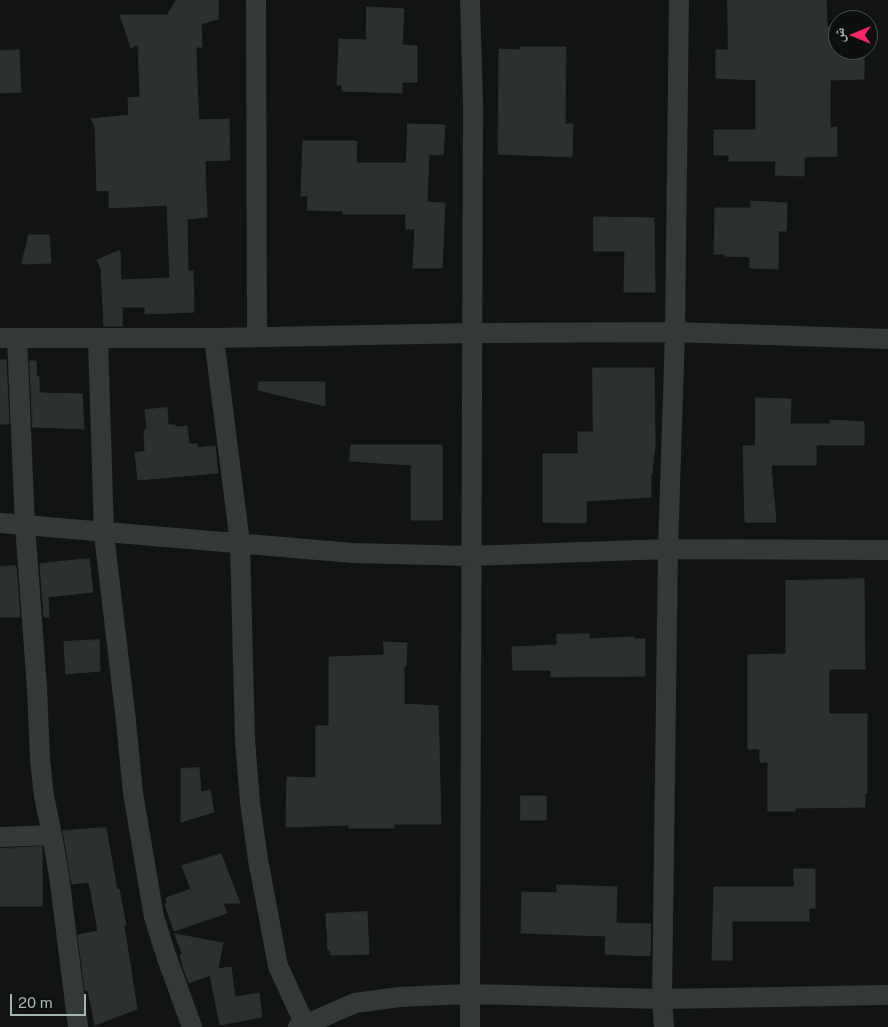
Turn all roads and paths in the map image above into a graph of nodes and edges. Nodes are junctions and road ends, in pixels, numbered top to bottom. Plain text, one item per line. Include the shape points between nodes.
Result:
1 (256, 0) edge
2 (470, 0) edge
3 (679, 0) edge
4 (674, 332) junction
5 (473, 333) junction
6 (257, 337) junction
7 (8, 338) edge
8 (98, 338) junction
9 (214, 338) junction
10 (888, 338) edge
11 (0, 524) edge
12 (25, 525) junction
13 (104, 534) junction
14 (240, 544) junction
15 (668, 549) junction
16 (888, 550) edge
17 (471, 556) junction
18 (52, 835) junction
19 (0, 837) edge
20 (470, 994) junction
21 (888, 995) edge
22 (662, 999) junction
23 (302, 1026) edge
24 (78, 1027) edge
25 (192, 1027) edge
26 (470, 1027) edge
27 (664, 1027) edge

1 - 6 street
2 - 5 street
3 - 4 street
4 - 5 street
4 - 10 street
4 - 15 street
5 - 6 street
5 - 17 street
6 - 9 street
7 - 8 street
7 - 12 street
8 - 9 street
8 - 13 street
9 - 14 street
11 - 12 street
12 - 13 street
12 - 18 street via 40,760
13 - 14 street
13 - 25 street via 133,793 145,870 166,958
14 - 17 street via 353,553
14 - 23 street via 251,812 278,966
15 - 16 street
15 - 17 street
15 - 22 street
17 - 20 street
18 - 19 street
18 - 24 street
20 - 22 street
20 - 23 street via 399,996 355,1003
20 - 26 street
21 - 22 street
22 - 27 street

